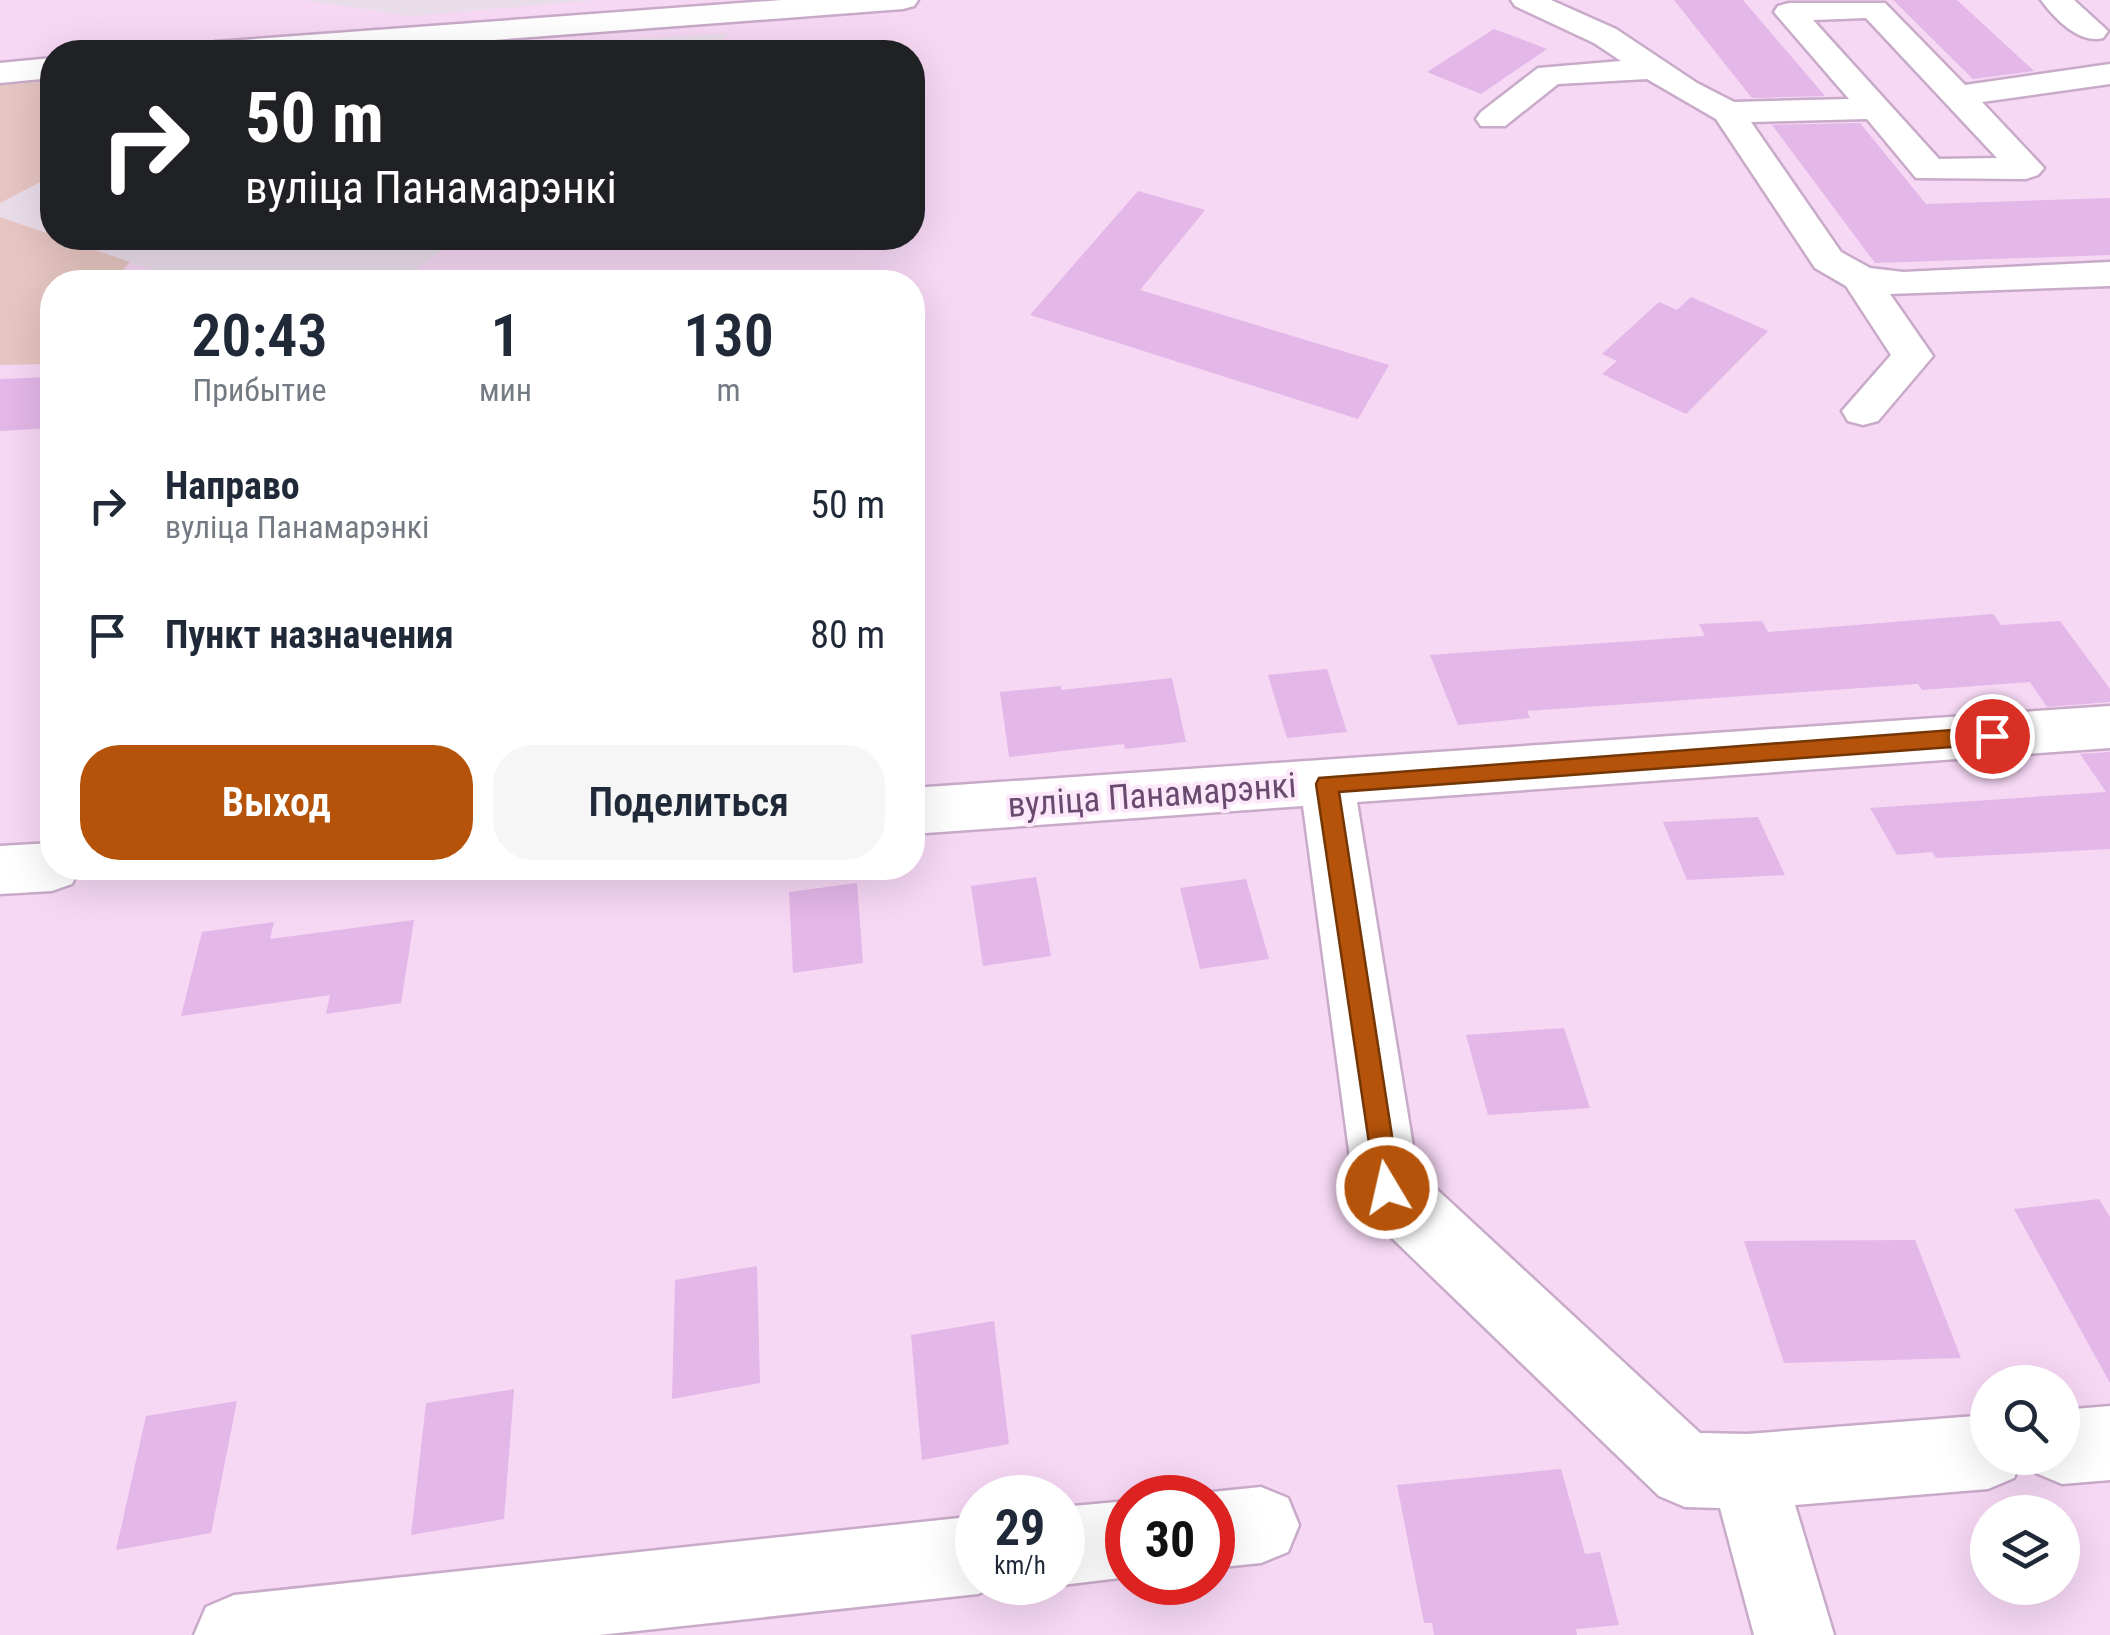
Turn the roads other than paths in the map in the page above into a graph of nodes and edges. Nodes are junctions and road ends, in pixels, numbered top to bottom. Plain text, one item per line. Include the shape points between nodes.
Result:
1 (903, 0) edge
2 (1526, 0) edge
3 (2056, 0) edge
4 (2092, 31) dead end
5 (375, 40) edge
6 (40, 69) edge
7 (1653, 69) junction
8 (0, 73) edge
9 (2110, 74) edge
10 (1958, 96) junction
11 (1876, 109) junction
12 (1728, 112) junction
13 (1493, 120) dead end
14 (2110, 274) edge
15 (1860, 278) junction
16 (1862, 411) dead end
17 (2110, 727) edge
18 (1327, 784) junction
19 (925, 810) edge
20 (40, 868) edge
21 (0, 870) edge
22 (2110, 1443) edge
23 (2080, 1445) edge
24 (1970, 1453) edge
25 (1747, 1471) junction
26 (955, 1557) edge
27 (234, 1635) edge
28 (1794, 1635) edge

1 - 5 street
2 - 7 street via 1605,36
3 - 4 street
6 - 8 street
7 - 12 street
7 - 13 street via 1548,76
9 - 10 street
10 - 11 street via 2026,168 1928,170
10 - 11 street via 1874,9 1789,12
11 - 12 street
12 - 15 street via 1828,260
14 - 15 street via 1903,284
15 - 16 street via 1912,356
17 - 18 street, вуліца Панамарэнкі
18 - 19 street, вуліца Панамарэнкі
18 - 25 street via 1387,1188 1685,1470
20 - 21 street
22 - 23 street
24 - 25 street
25 - 28 street
26 - 27 street

